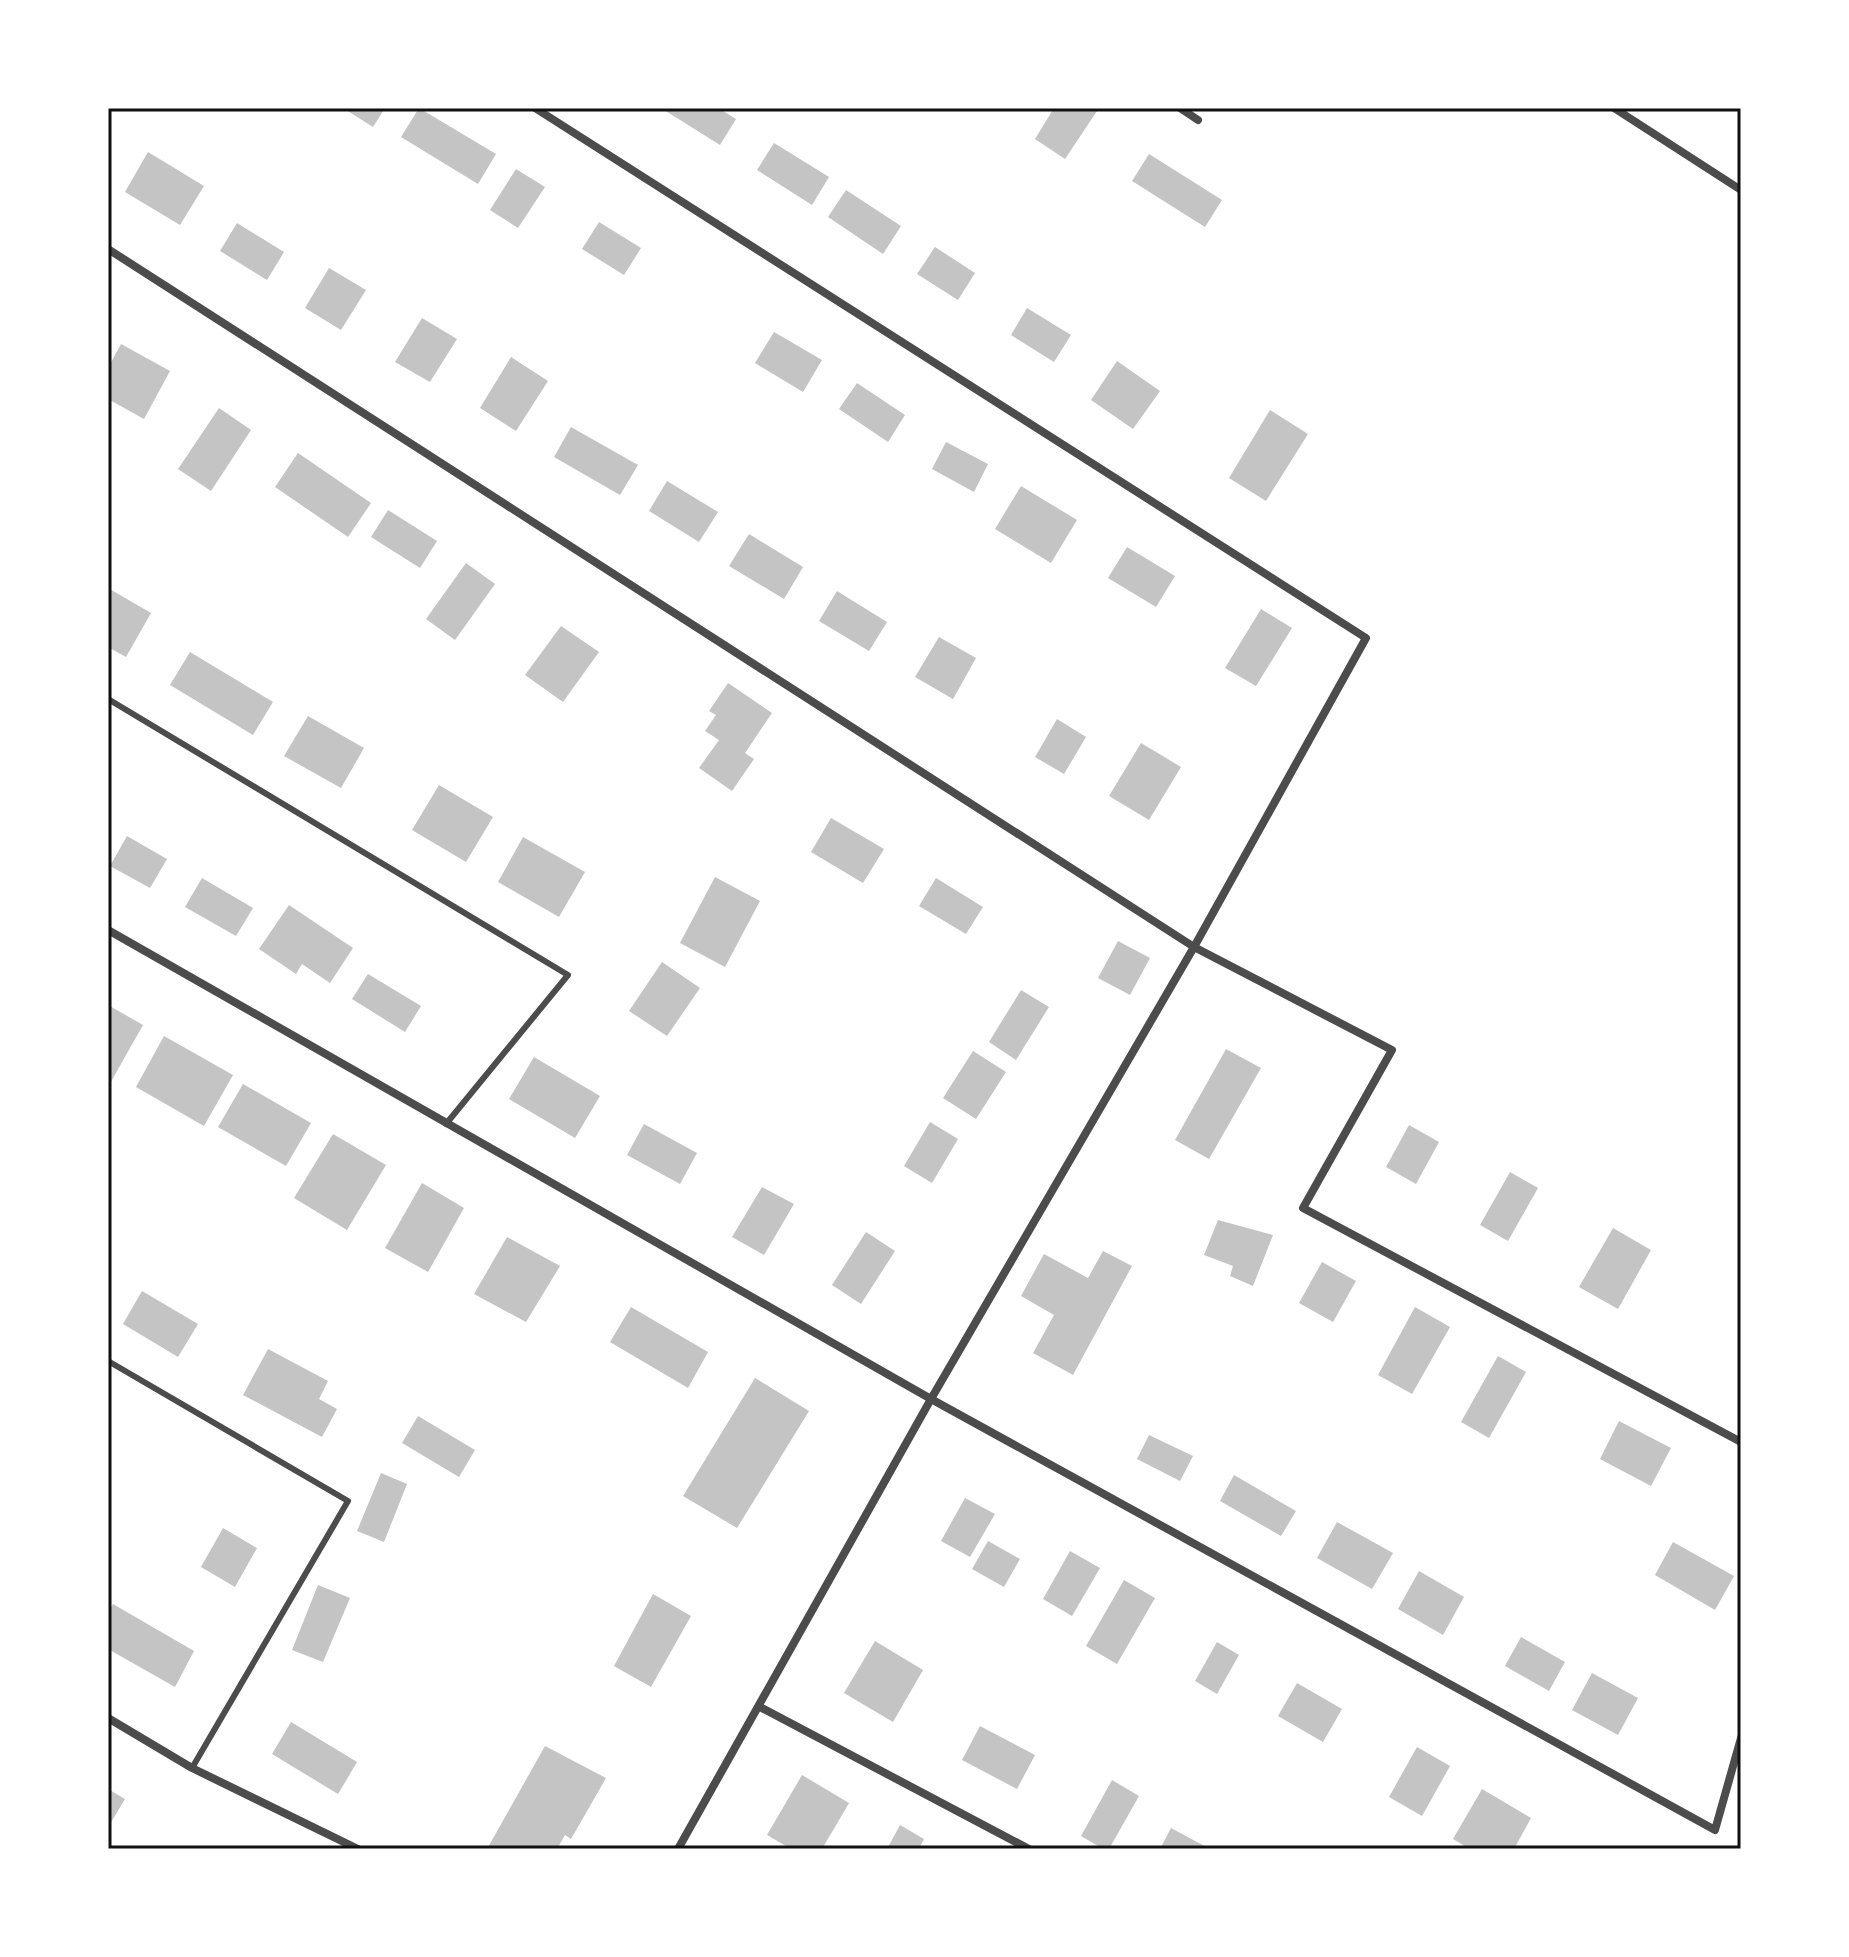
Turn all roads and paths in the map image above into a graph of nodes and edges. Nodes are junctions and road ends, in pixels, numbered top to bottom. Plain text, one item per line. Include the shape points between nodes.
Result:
1 (535, 108) edge
2 (1180, 108) edge
3 (1614, 108) edge
4 (1198, 120) dead end
5 (1741, 190) edge
6 (108, 249) edge
7 (108, 699) edge
8 (108, 930) edge
9 (1194, 947) junction
10 (446, 1124) junction
11 (108, 1361) edge
12 (931, 1399) junction
13 (1741, 1442) edge
14 (760, 1707) junction
15 (108, 1718) edge
16 (1741, 1738) edge
17 (192, 1768) junction
18 (358, 1849) edge
19 (678, 1849) edge
20 (1029, 1849) edge

1 - 9 street via 1366,638
2 - 4 street
3 - 5 street
6 - 9 street
7 - 10 lane via 568,975
8 - 10 street
9 - 12 street
9 - 13 street via 1392,1050 1303,1208
10 - 12 street
11 - 17 lane via 348,1501
12 - 14 street
12 - 16 street via 1715,1830
14 - 19 street
14 - 20 street
15 - 17 street
17 - 18 street

